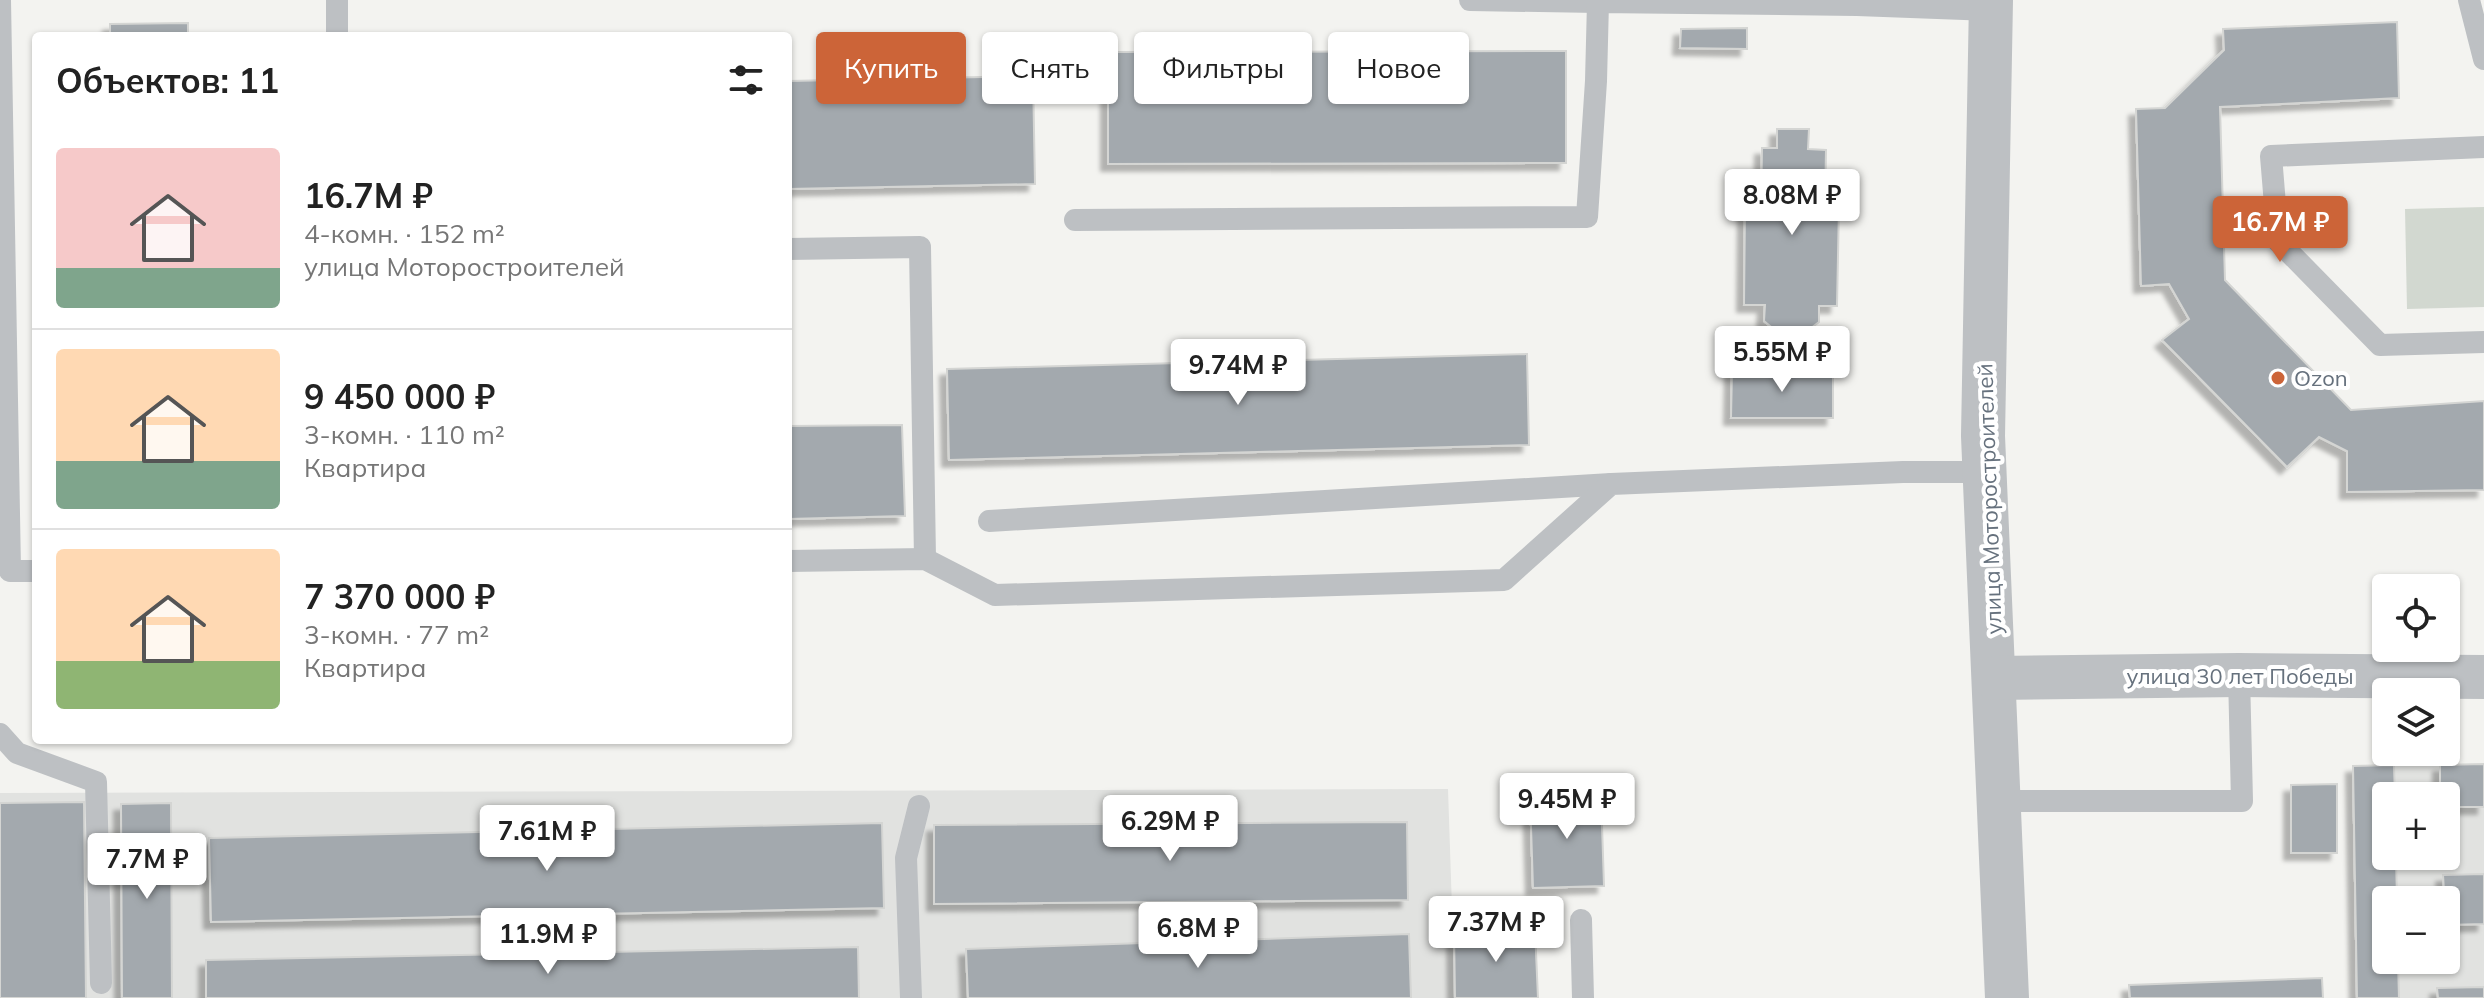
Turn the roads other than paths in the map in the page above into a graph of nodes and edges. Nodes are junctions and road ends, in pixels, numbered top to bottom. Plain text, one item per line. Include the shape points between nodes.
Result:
1 (0, 0) edge
2 (337, 0) edge
3 (1470, 0) edge
4 (2469, 0) edge
5 (1598, 2) junction
6 (1991, 5) edge
7 (2480, 22) edge
8 (337, 32) edge
9 (2484, 59) edge
10 (2484, 147) edge
11 (1075, 220) dead end
12 (792, 249) edge
13 (3, 284) edge
14 (2484, 342) edge
15 (1984, 472) junction
16 (1611, 484) junction
17 (989, 521) dead end
18 (925, 559) junction
19 (792, 561) edge
20 (32, 572) edge
21 (5, 575) edge
22 (2239, 675) junction
23 (2484, 677) edge
24 (1995, 678) junction
25 (0, 734) edge
26 (1999, 801) junction
27 (919, 806) dead end
28 (1581, 920) dead end
29 (101, 983) dead end
30 (911, 998) edge
31 (1583, 998) edge
32 (2007, 998) edge

1 - 13 lane
2 - 8 lane
3 - 5 lane
4 - 7 lane
5 - 6 lane
5 - 11 lane via 1587,217
6 - 15 street, улица Моторостроителей
7 - 9 lane
10 - 14 lane via 2271,156 2278,241 2380,345
12 - 18 lane via 920,247
13 - 21 lane
15 - 16 lane
15 - 24 street, улица Моторостроителей
16 - 17 lane
16 - 18 lane via 1504,580 995,595
18 - 19 lane
20 - 21 lane
22 - 23 street, улица 30 лет Победы
22 - 24 street, улица 30 лет Победы
22 - 26 lane via 2242,801
24 - 26 street, улица Моторостроителей
25 - 29 lane via 17,753 96,782
26 - 32 street, улица Моторостроителей
27 - 30 lane via 906,858
28 - 31 lane

